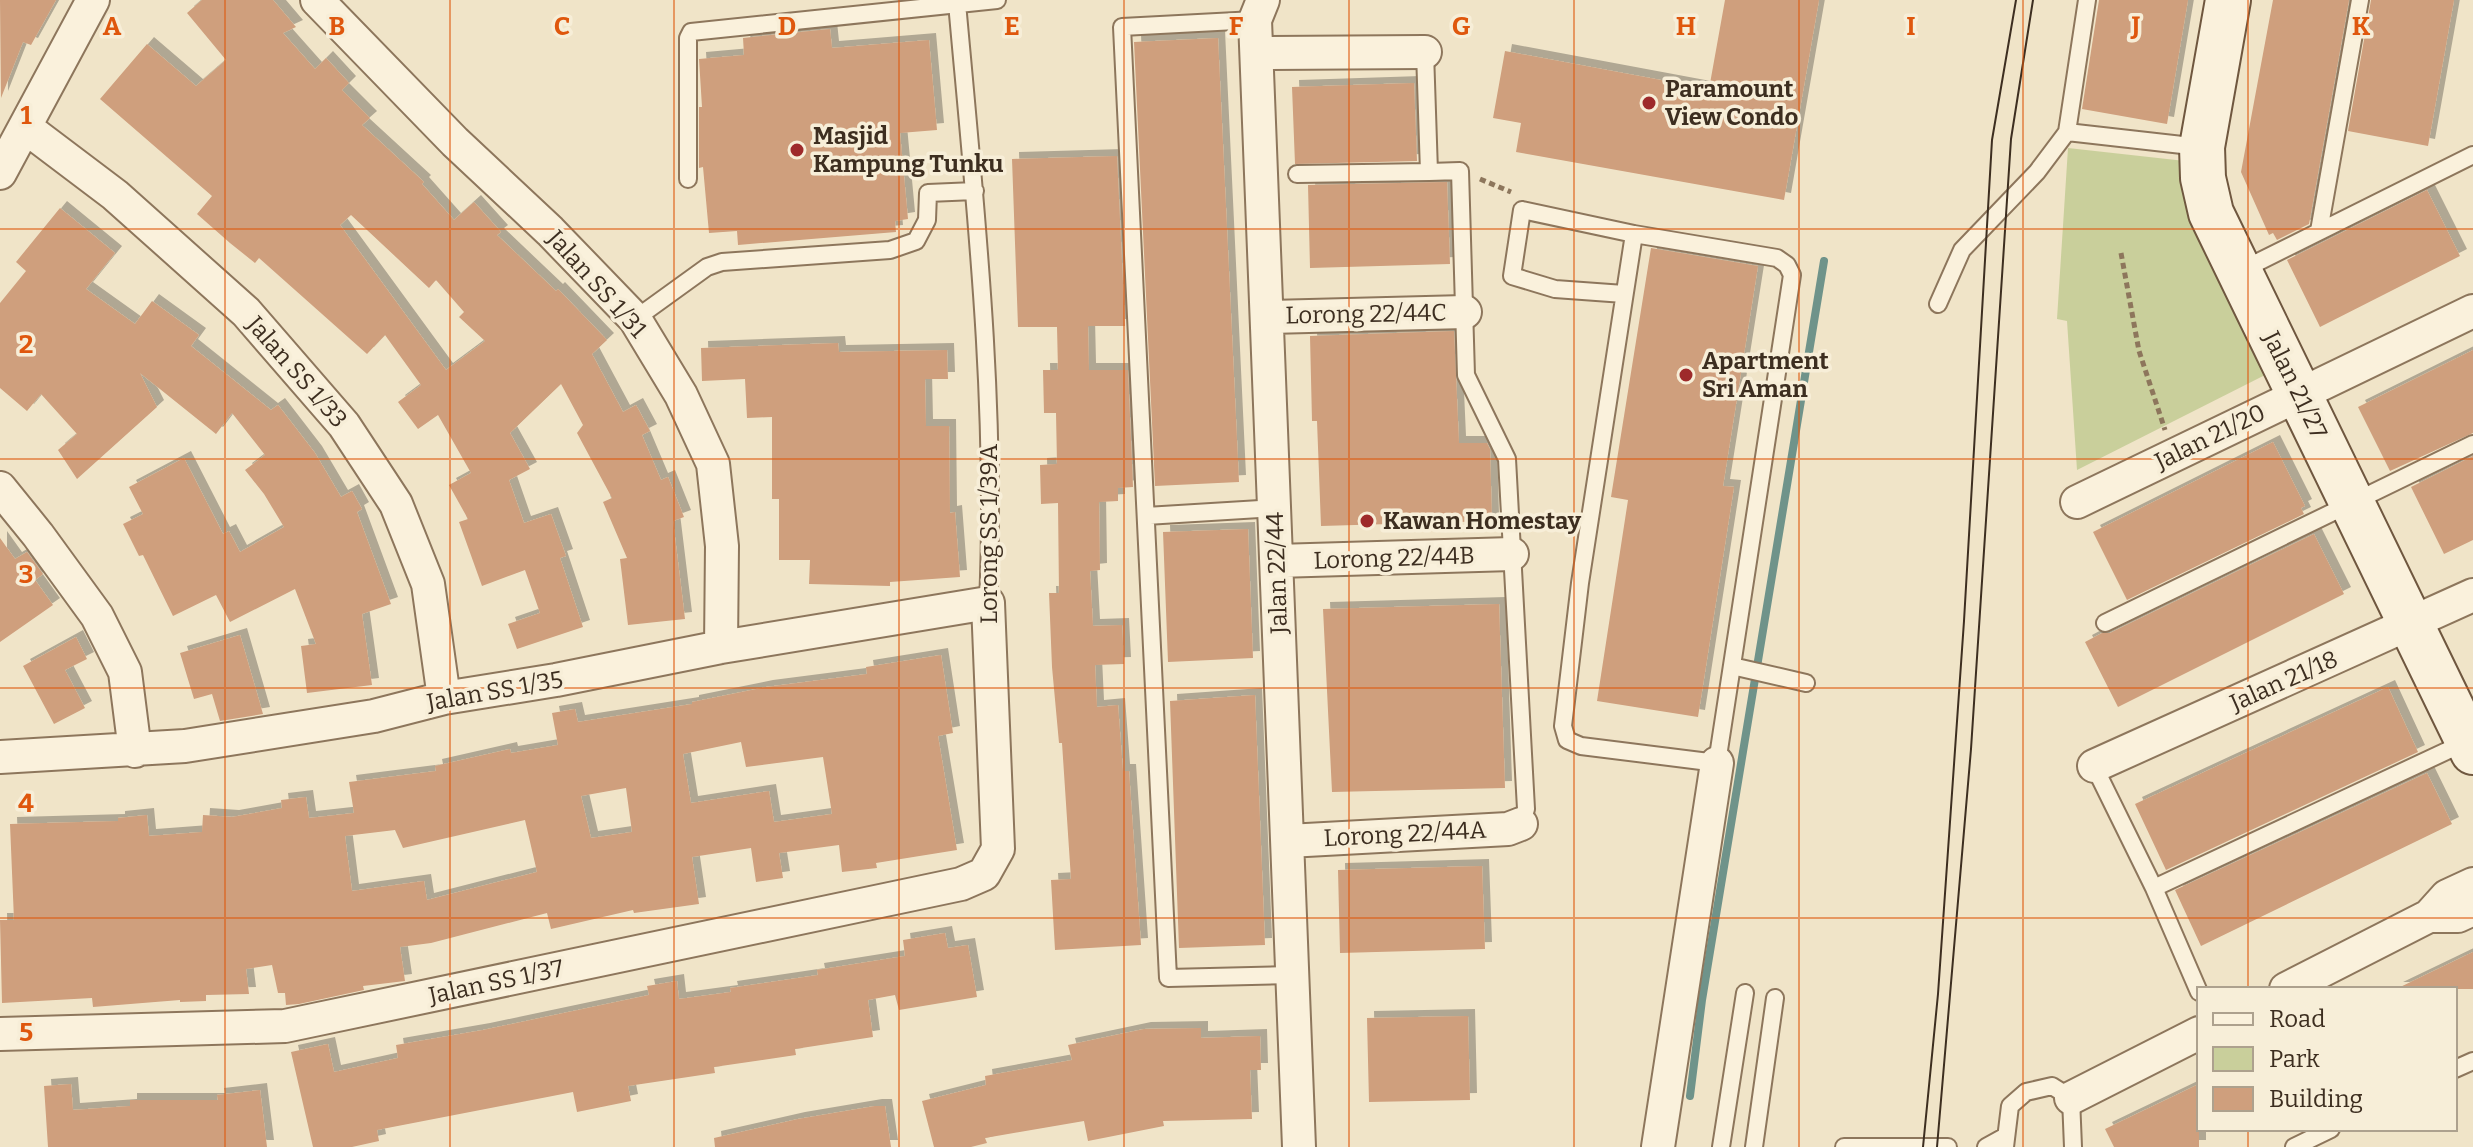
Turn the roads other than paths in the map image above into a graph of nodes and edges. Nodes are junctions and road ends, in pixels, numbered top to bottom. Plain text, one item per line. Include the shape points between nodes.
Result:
1 (93, 0) edge
2 (317, 0) edge
3 (997, 0) edge
4 (2087, 0) edge
5 (2228, 0) edge
6 (2360, 0) edge
7 (957, 3) junction
8 (1259, 10) edge
9 (1425, 52) joint
10 (1257, 53) junction
11 (25, 127) junction
12 (2067, 132) junction
13 (2202, 147) junction
14 (2473, 155) edge
15 (1429, 172) junction
16 (0, 173) edge
17 (1297, 174) dead end
18 (688, 179) dead end
19 (975, 191) junction
20 (2319, 231) junction
21 (1634, 234) junction
22 (2240, 271) junction
23 (1624, 294) junction
24 (1938, 304) dead end
25 (2473, 311) edge
26 (1465, 312) junction
27 (1267, 317) junction
28 (635, 319) junction
29 (2300, 394) junction
30 (2473, 444) edge
31 (0, 488) edge
32 (2077, 502) dead end
33 (2353, 504) junction
34 (1275, 508) junction
35 (1146, 516) junction
36 (1512, 554) junction
37 (1277, 561) junction
38 (2473, 595) edge
39 (988, 603) junction
40 (2105, 623) dead end
41 (2411, 624) junction
42 (721, 647) junction
43 (1740, 669) junction
44 (1806, 683) dead end
45 (444, 698) junction
46 (2471, 744) edge
47 (135, 751) junction
48 (0, 757) edge
49 (1717, 763) junction
50 (2094, 766) joint
51 (1521, 824) joint
52 (1288, 841) junction
53 (984, 874) joint
54 (2473, 884) edge
55 (2154, 888) junction
56 (2473, 909) edge
57 (2429, 916) junction
58 (1292, 975) junction
59 (2197, 987) edge
60 (2290, 987) edge
61 (1745, 993) dead end
62 (1775, 998) dead end
63 (0, 1034) edge
64 (2197, 1034) edge
65 (2071, 1098) junction
66 (2327, 1131) edge
67 (2005, 1142) edge
68 (1299, 1147) edge
69 (1658, 1147) edge
70 (1721, 1147) edge
71 (1754, 1147) edge
72 (1844, 1147) edge
73 (1948, 1147) edge
74 (1986, 1147) edge
75 (2073, 1147) edge
76 (2294, 1147) edge

1 - 11 street
2 - 28 street, Jalan SS 1/31
3 - 7 lane
4 - 12 lane
5 - 13 street, Jalan 21/27
6 - 20 lane
7 - 18 lane via 691,32
7 - 19 lane, Lorong SS 1/39A
8 - 10 street, Jalan 22/44
8 - 35 lane via 1122,27
9 - 10 street
9 - 15 lane
10 - 27 street, Jalan 22/44
11 - 16 street
11 - 45 street, Jalan SS 1/33 via 115,195 246,312 344,425 396,504 428,584
12 - 13 lane
12 - 24 lane via 2037,172 1962,250
13 - 22 street, Jalan 21/27 via 2211,213
14 - 20 lane
15 - 17 lane
15 - 26 lane via 1460,171
19 - 28 lane via 928,193 927,220 916,241 890,250 722,262 707,267
19 - 39 lane, Lorong SS 1/39A via 990,449
20 - 22 lane
21 - 23 lane
21 - 23 lane via 1522,210 1512,276 1555,289
21 - 43 lane via 1777,258 1792,275
22 - 29 street, Jalan 21/27
23 - 49 lane via 1563,726 1567,740 1581,746
25 - 29 street, Jalan 21/20
26 - 27 street, Lorong 22/44C
26 - 36 lane via 1466,375 1507,459
27 - 34 street, Jalan 22/44
28 - 42 street, Jalan SS 1/31 via 681,395 713,464 722,546
29 - 32 street, Jalan 21/20
29 - 33 street, Jalan 21/27
30 - 33 lane
31 - 47 street via 97,616 125,672
33 - 40 lane
33 - 41 street, Jalan 21/27
34 - 35 lane
34 - 37 street, Jalan 22/44
35 - 58 lane via 1168,978
36 - 37 street, Lorong 22/44B
36 - 51 lane via 1526,809
37 - 52 street, Jalan 22/44
38 - 41 street, Jalan 21/18
39 - 42 street, Jalan SS 1/35
39 - 53 street, Lorong SS 1/39A via 998,849
41 - 46 street, Jalan 21/27
41 - 50 street, Jalan 21/18
42 - 45 street, Jalan SS 1/35
43 - 44 lane
43 - 49 lane
45 - 47 street, Jalan SS 1/35 via 374,716
46 - 55 lane
47 - 48 street, Jalan SS 1/35
49 - 69 street
50 - 55 lane
51 - 52 street, Lorong 22/44A via 1508,829
52 - 58 street, Jalan 22/44
53 - 63 street, Jalan SS 1/37 via 961,884 285,1026
54 - 57 street via 2447,896
55 - 59 lane
56 - 57 street via 2458,916
57 - 60 street
58 - 68 street, Jalan 22/44
61 - 70 lane
62 - 71 lane
64 - 65 street
65 - 67 lane via 2052,1086 2026,1092 2010,1106
65 - 75 lane
66 - 76 lane
67 - 74 lane
72 - 73 lane

